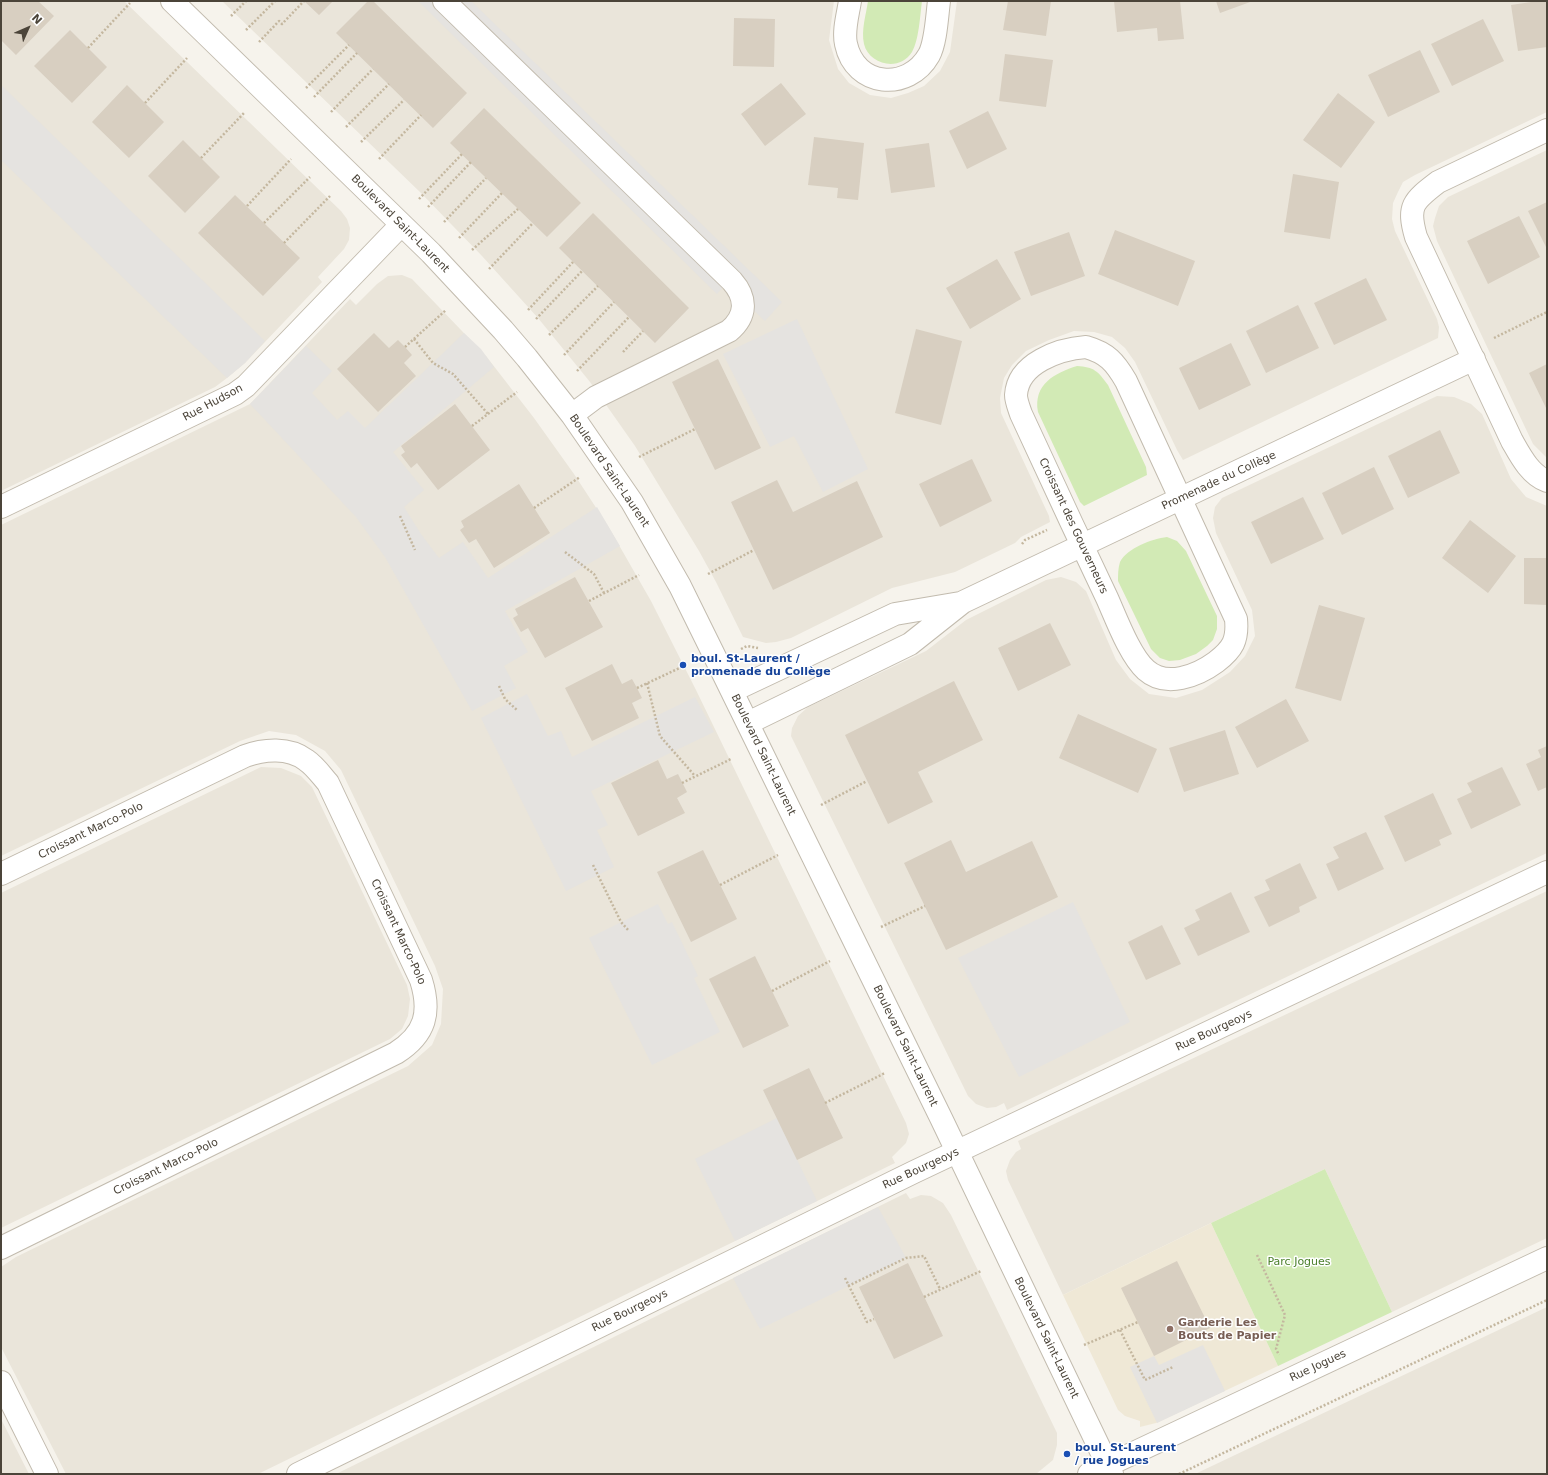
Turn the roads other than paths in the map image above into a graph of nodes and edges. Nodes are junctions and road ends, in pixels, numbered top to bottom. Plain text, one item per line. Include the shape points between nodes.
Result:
1 (172, 1) edge
2 (444, 1) edge
3 (850, 1) edge
4 (940, 1) edge
5 (1547, 130) edge
6 (401, 225) junction
7 (1474, 359) junction
8 (572, 415) junction
9 (1547, 481) edge
10 (1180, 500) junction
11 (1, 507) edge
12 (1082, 546) junction
13 (964, 602) junction
14 (732, 691) junction
15 (748, 723) junction
16 (1547, 872) edge
17 (1, 874) edge
18 (957, 1152) junction
19 (1, 1248) edge
20 (1547, 1258) edge
21 (1, 1382) edge
22 (1103, 1471) edge
23 (48, 1474) edge
24 (298, 1474) edge

1 - 6 street, Boulevard Saint-Laurent
2 - 8 street via 740,290 742,314 738,324 729,331 596,397
3 - 4 street via 846,38 850,55 863,72 885,81 911,74 930,54
5 - 7 street via 1438,182 1421,196 1412,210 1416,237
6 - 8 street, Boulevard Saint-Laurent via 503,330
6 - 11 street, Rue Hudson via 236,394
7 - 9 street via 1522,459
7 - 10 street, Promenade du Collège
8 - 14 street, Boulevard Saint-Laurent via 613,473 649,531 683,592
10 - 12 street, Promenade du Collège
10 - 12 street, Croissant des Gouverneurs via 1236,618 1237,631 1233,646 1210,667 1190,676 1175,679 1159,677 1147,670 1138,661 1127,641
10 - 12 street, Croissant des Gouverneurs via 1118,367 1097,350 1086,347 1071,348 1052,354 1025,373 1016,396 1021,414
12 - 13 street, Promenade du Collège
13 - 14 street, Promenade du Collège via 895,614
13 - 15 street, Promenade du Collège via 910,644
14 - 15 street, Boulevard Saint-Laurent
15 - 18 street, Boulevard Saint-Laurent
16 - 18 street, Rue Bourgeoys
17 - 19 street, Croissant Marco-Polo via 245,756 259,751 274,750 293,754 306,759 328,783 422,980 426,997 424,1023 417,1035 402,1049
18 - 22 street, Boulevard Saint-Laurent
18 - 24 street, Rue Bourgeoys
20 - 22 street, Rue Jogues
21 - 23 street

